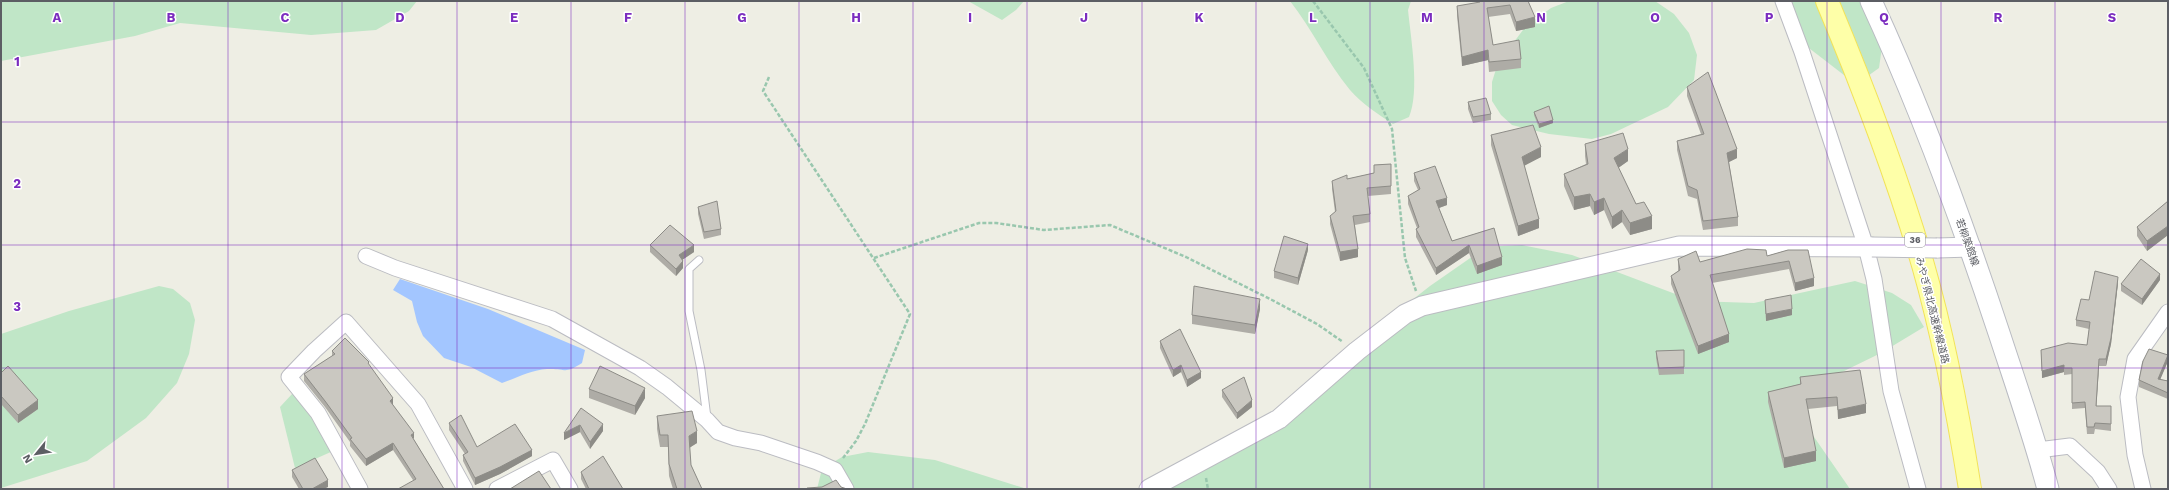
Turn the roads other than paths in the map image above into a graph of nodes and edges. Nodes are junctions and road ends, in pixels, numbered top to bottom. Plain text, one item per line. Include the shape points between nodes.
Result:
1 (1783, 1) edge
2 (1827, 1) edge
3 (1871, 1) edge
4 (1869, 247) junction
5 (1971, 247) junction
6 (366, 256) dead end
7 (699, 260) dead end
8 (2168, 312) edge
9 (707, 420) junction
10 (2038, 450) junction
11 (360, 489) edge
12 (465, 489) edge
13 (497, 489) edge
14 (570, 489) edge
15 (846, 489) edge
16 (1149, 489) edge
17 (1918, 489) edge
18 (1970, 489) edge
19 (2048, 489) edge
20 (2109, 489) edge
21 (2143, 489) edge

1 - 4 street
2 - 18 main road, みやぎ県北高速幹線道路 / 36 via 1900,191 1923,265 1960,420
3 - 5 main road, 若柳築館線 via 1898,59
4 - 5 street, bridge
4 - 16 street via 1680,246 1422,306 1405,314 1357,351 1279,419
4 - 17 street via 1891,391
5 - 10 main road, 若柳築館線
6 - 9 street via 395,268 552,319 640,368
7 - 9 lane via 689,269 690,311
8 - 21 street via 2135,359 2128,397 2135,455
9 - 15 street via 718,432 761,443 835,470
10 - 19 main road, 若柳築館線
10 - 20 street via 2070,446 2098,472
11 - 12 street via 318,413 289,378 314,350 346,322 418,404
13 - 14 street via 553,460

